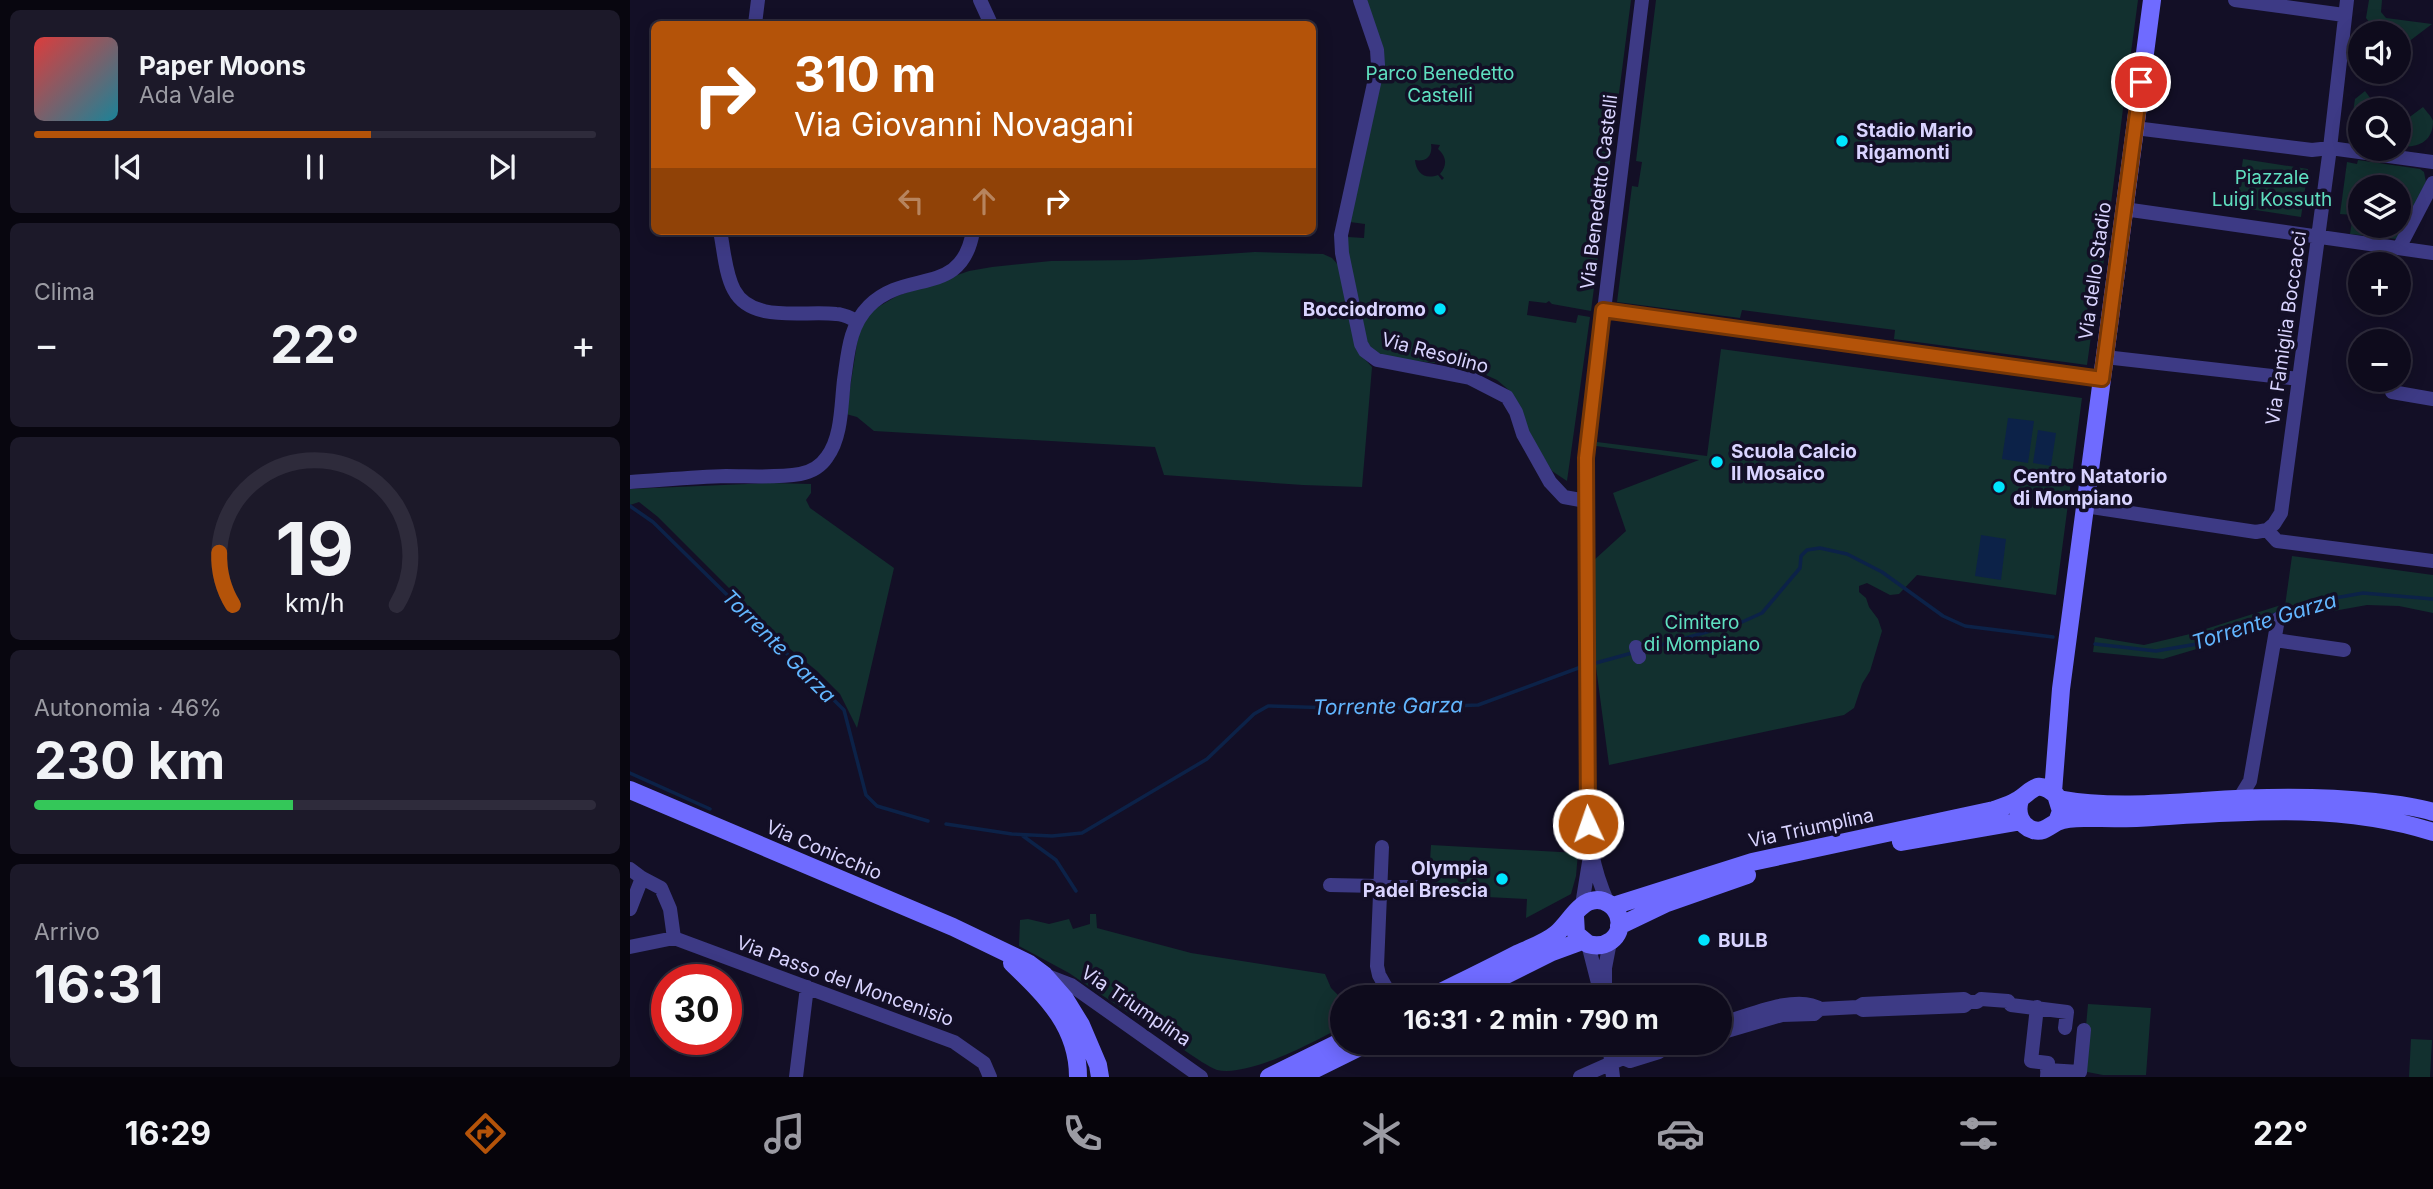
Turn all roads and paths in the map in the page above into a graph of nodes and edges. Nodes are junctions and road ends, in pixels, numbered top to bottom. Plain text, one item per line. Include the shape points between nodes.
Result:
1 (758, 0) edge
2 (980, 0) edge
3 (1360, 0) edge
4 (1642, 0) edge
5 (2152, 0) edge
6 (2235, 0) edge
7 (2347, 0) edge
8 (2344, 15) junction
9 (755, 21) edge
10 (990, 21) edge
11 (2135, 128) junction
12 (2330, 148) junction
13 (2433, 162) edge
14 (2433, 183) edge
15 (2124, 209) junction
16 (721, 235) edge
17 (972, 235) edge
18 (2318, 235) junction
19 (2399, 248) junction
20 (2433, 253) edge
21 (1603, 310) junction
22 (857, 321) junction
23 (2105, 357) junction
24 (2102, 379) junction
25 (2299, 379) junction
26 (2392, 392) dead end
27 (2433, 399) edge
28 (630, 482) edge
29 (1586, 501) junction
30 (2085, 506) junction
31 (2267, 530) junction
32 (2433, 561) edge
33 (2278, 619) dead end
34 (2275, 640) junction
35 (2344, 650) dead end
36 (2058, 713) junction
37 (630, 790) edge
38 (2027, 794) junction
39 (2055, 796) junction
40 (2239, 799) junction
41 (2433, 812) edge
42 (2022, 821) junction
43 (2057, 822) junction
44 (2433, 832) edge
45 (1382, 847) dead end
46 (1590, 850) junction
47 (630, 869) edge
48 (642, 878) junction
49 (1329, 885) dead end
50 (1380, 886) junction
51 (1424, 887) dead end
52 (1610, 905) junction
53 (630, 909) edge
54 (1578, 911) junction
55 (1615, 934) junction
56 (674, 938) junction
57 (1585, 943) junction
58 (633, 944) edge
59 (999, 951) junction
60 (1044, 975) junction
61 (1385, 985) edge
62 (1455, 985) edge
63 (1486, 985) edge
64 (1600, 985) edge
65 (1604, 985) edge
66 (807, 987) junction
67 (2037, 1007) junction
68 (1819, 1009) junction
69 (1732, 1020) edge
70 (2065, 1028) dead end
71 (1732, 1030) edge
72 (2084, 1030) dead end
73 (1330, 1047) edge
74 (1344, 1055) edge
75 (1615, 1055) edge
76 (1650, 1055) edge
77 (1617, 1060) junction
78 (2047, 1074) edge
79 (796, 1077) edge
80 (990, 1077) edge
81 (1078, 1077) edge
82 (1100, 1077) edge
83 (1201, 1077) edge
84 (1269, 1077) edge
85 (1299, 1077) edge
86 (1580, 1077) edge
87 (1613, 1077) edge

1 - 9 street
2 - 10 street
3 - 29 street, Via Resolino via 1378,65 1341,235 1361,344 1377,360 1470,378 1507,397 1550,482 1564,497
4 - 21 street, Via Benedetto Castelli
5 - 11 main road, Via dello Stadio
6 - 8 street
7 - 8 street, Via Famiglia Boccacci
8 - 12 street, Via Famiglia Boccacci
11 - 12 street via 2312,150
11 - 15 main road, Via dello Stadio
12 - 13 street
12 - 18 street, Via Famiglia Boccacci
14 - 19 street
15 - 18 street
15 - 23 main road, Via dello Stadio
16 - 22 street via 732,285 747,304 763,311 838,314
17 - 22 street via 955,270 889,291 871,303
18 - 19 street
18 - 25 street, Via Famiglia Boccacci
19 - 20 street
21 - 24 street
21 - 29 street, Via Benedetto Castelli via 1587,439
22 - 28 street via 834,444 812,470
23 - 24 main road, Via dello Stadio
23 - 25 street
24 - 30 main road, Via dello Stadio
25 - 31 street, Via Famiglia Boccacci via 2281,513
26 - 27 street
29 - 46 street, Via Benedetto Castelli
30 - 31 street
30 - 36 main road, Via dello Stadio
31 - 32 street via 2277,541
33 - 34 street
34 - 35 street
34 - 40 street via 2250,781
36 - 38 main road, Via dello Stadio via 2044,764
36 - 39 main road, Via dello Stadio
37 - 59 main road, Via Conicchio via 953,927
38 - 39 main road, Via Triumplina via 2043,788
38 - 42 main road via 2018,811
38 - 52 main road, Via Triumplina via 1994,810 1798,850
39 - 40 main road, Via Triumplina via 2082,804 2120,806
39 - 43 main road via 2061,811
40 - 41 main road, Via Triumplina via 2308,797
42 - 43 main road, Via Triumplina via 2041,831
42 - 55 main road, Via Triumplina via 1745,876 1667,903
43 - 44 main road, Via Triumplina via 2250,811 2329,812 2384,819
45 - 50 street
46 - 52 street, Via Benedetto Castelli
46 - 54 street, Via Benedetto Castelli
47 - 48 street
48 - 53 street
48 - 56 street via 661,888
49 - 50 street
50 - 51 street
50 - 61 street via 1377,966
52 - 54 main road, Via Triumplina via 1595,900
52 - 55 main road via 1618,916
54 - 57 main road via 1574,930
54 - 62 main road via 1554,936
55 - 57 main road, Via Triumplina via 1599,946
55 - 65 street
56 - 58 street
56 - 66 street, Via Passo del Moncenisio
57 - 63 main road, Via Triumplina via 1552,952
57 - 64 street
59 - 60 main road, Via Conicchio
59 - 81 main road, Via Conicchio via 1054,1005 1069,1031
60 - 82 main road, Via Conicchio via 1081,1024
60 - 83 street, Via Triumplina via 1071,985
66 - 79 street
66 - 80 street, Via Passo del Moncenisio via 954,1041 984,1063
67 - 68 street via 1981,999 1964,1006
67 - 70 street via 2067,1012
67 - 78 street via 2031,1061 2048,1063
68 - 69 street via 1814,1004 1781,1005
68 - 71 street via 1814,1014 1782,1015
72 - 78 street via 2080,1072
73 - 84 main road
74 - 85 main road
75 - 77 street
76 - 77 street
77 - 86 street
77 - 87 street

